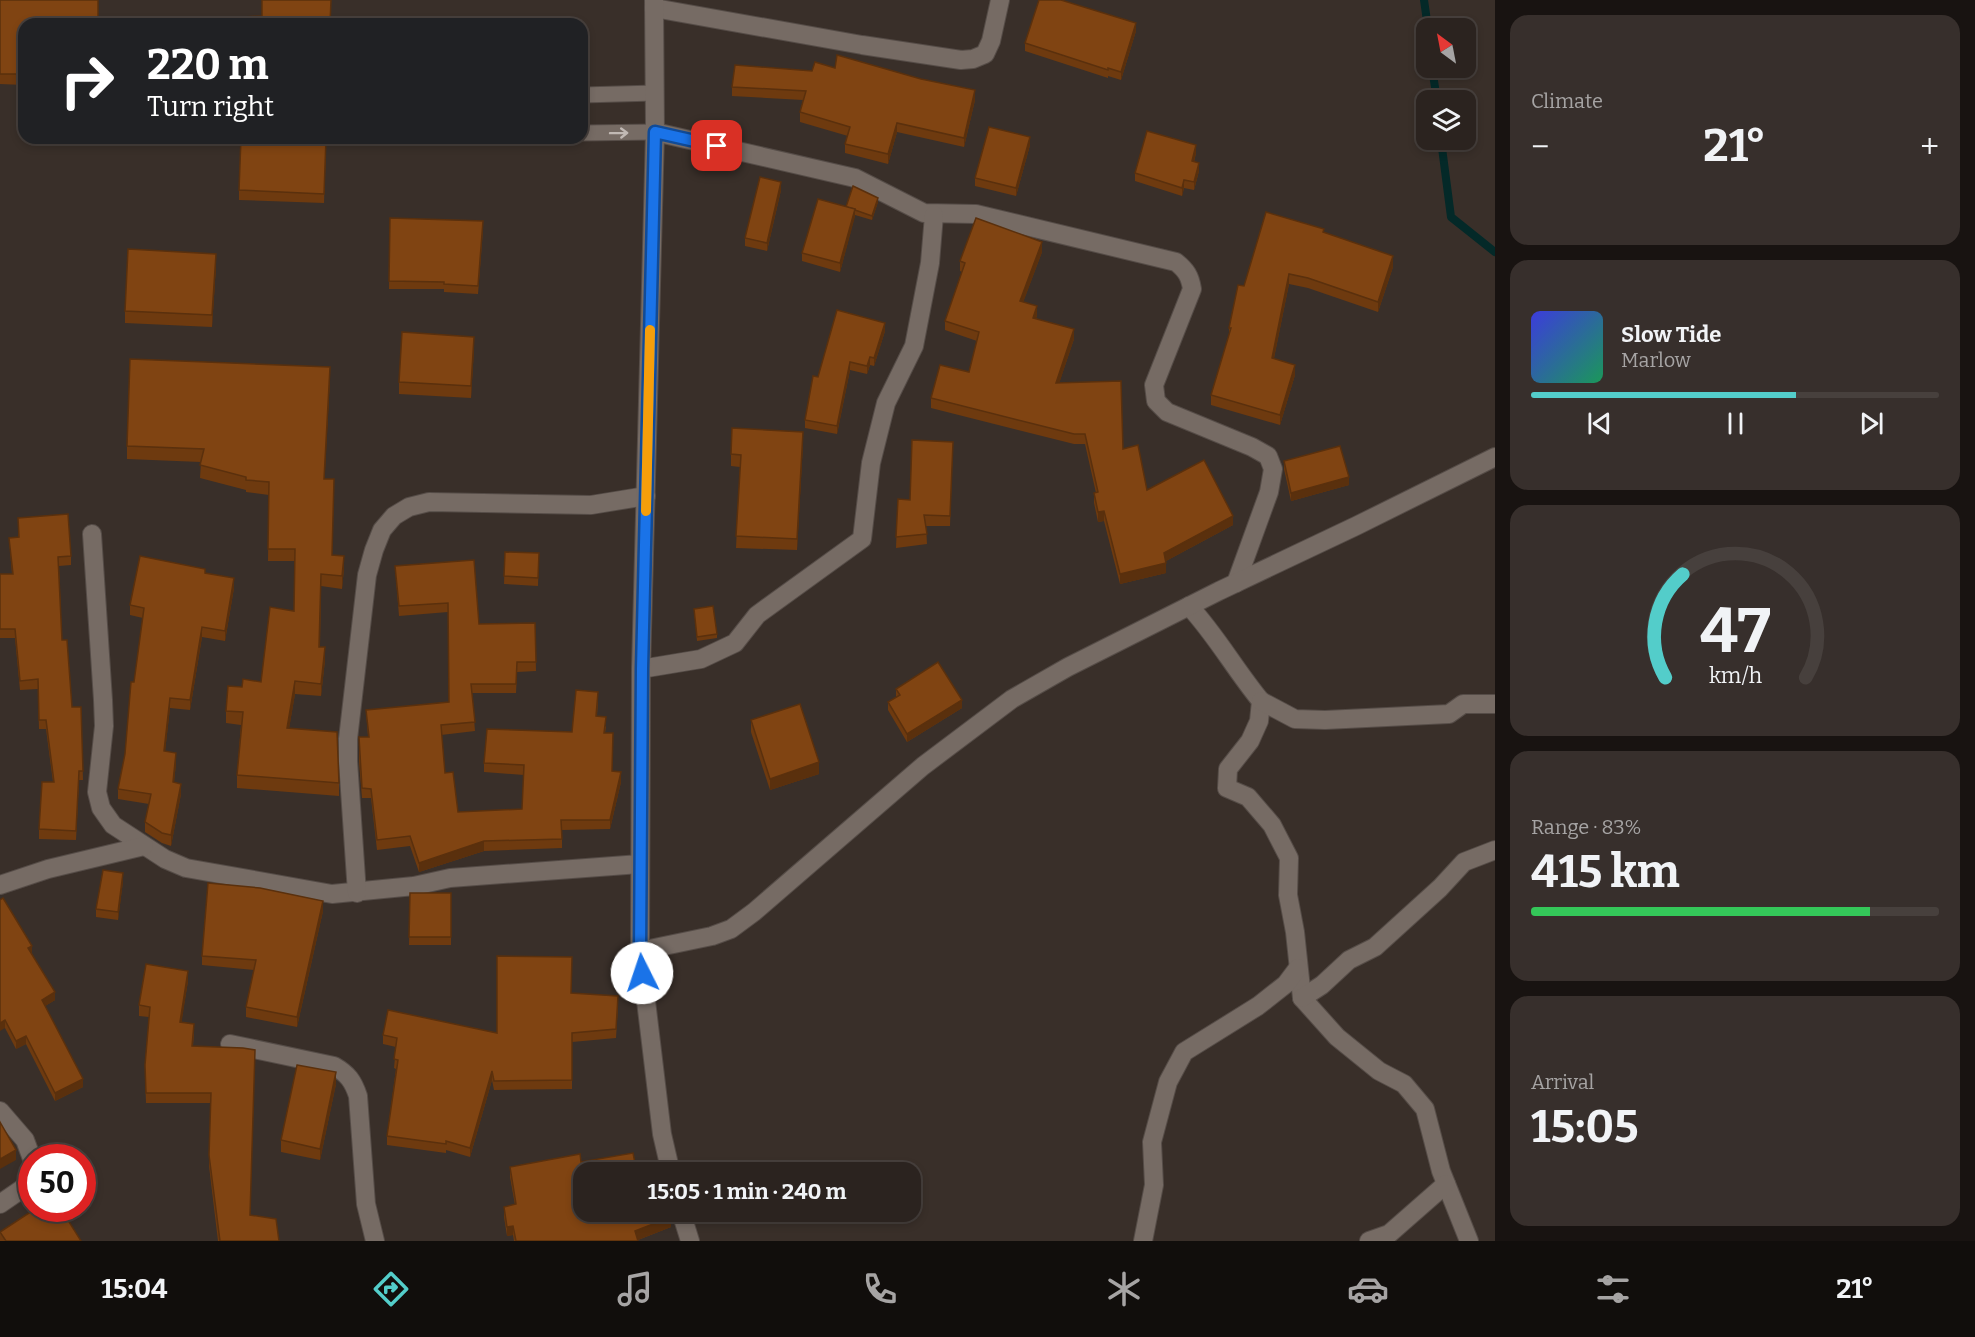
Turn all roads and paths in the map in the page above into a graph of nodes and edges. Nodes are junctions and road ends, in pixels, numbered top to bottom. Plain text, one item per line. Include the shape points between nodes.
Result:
1 (1000, 0) edge
2 (654, 4) edge
3 (655, 93) junction
4 (588, 95) edge
5 (655, 132) junction
6 (588, 133) edge
7 (934, 215) junction
8 (1495, 457) edge
9 (646, 495) junction
10 (92, 534) dead end
11 (1236, 582) junction
12 (1189, 606) junction
13 (642, 669) junction
14 (1260, 702) junction
15 (1495, 704) edge
16 (144, 846) junction
17 (1495, 850) edge
18 (640, 864) junction
19 (0, 885) edge
20 (357, 893) junction
21 (640, 951) junction
22 (1298, 968) junction
23 (1302, 998) junction
24 (230, 1044) dead end
25 (0, 1112) edge
26 (26, 1144) edge
27 (668, 1162) edge
28 (1446, 1184) junction
29 (18, 1192) edge
30 (0, 1204) edge
31 (684, 1222) edge
32 (375, 1241) edge
33 (690, 1241) edge
34 (1143, 1241) edge
35 (1369, 1241) edge
36 (1469, 1241) edge

1 - 2 street via 985,54 960,60
2 - 3 street
3 - 4 lane
3 - 5 street
6 -> 5 lane
5 - 7 street via 855,178
5 - 9 street
7 - 11 street via 976,214 1176,262 1185,269 1192,289 1154,385 1156,401 1167,412 1268,456 1273,469 1269,492
7 - 13 street via 930,263 914,346 886,403 871,463 862,539 757,615 735,642 701,659
8 - 11 street
9 - 13 street
9 - 20 street via 591,505 429,502 409,507 382,530 368,575 348,739
10 - 16 street via 104,726 97,792 101,808 113,825
11 - 12 street
12 - 14 street
12 - 21 street via 1012,699 923,766 731,929
13 - 18 street
14 - 15 street via 1294,719 1325,720 1449,714 1463,704
14 - 22 street via 1259,721 1250,741 1228,769 1227,788 1248,797 1272,825 1289,858 1288,895
16 - 19 street via 48,868
16 - 20 street via 186,868 332,894
17 - 23 street via 1464,862 1375,947 1349,960 1322,986
18 - 20 street via 450,878
18 - 21 street
21 - 27 street
22 - 23 street
22 - 34 street via 1286,984 1258,1005 1184,1052 1168,1082 1152,1142 1154,1185
23 - 28 street via 1337,1037 1379,1071 1404,1084 1425,1109
24 - 32 street via 334,1066 354,1082 366,1204
25 - 26 street
28 - 35 street via 1389,1234
28 - 36 street
29 - 30 street
31 - 33 street

